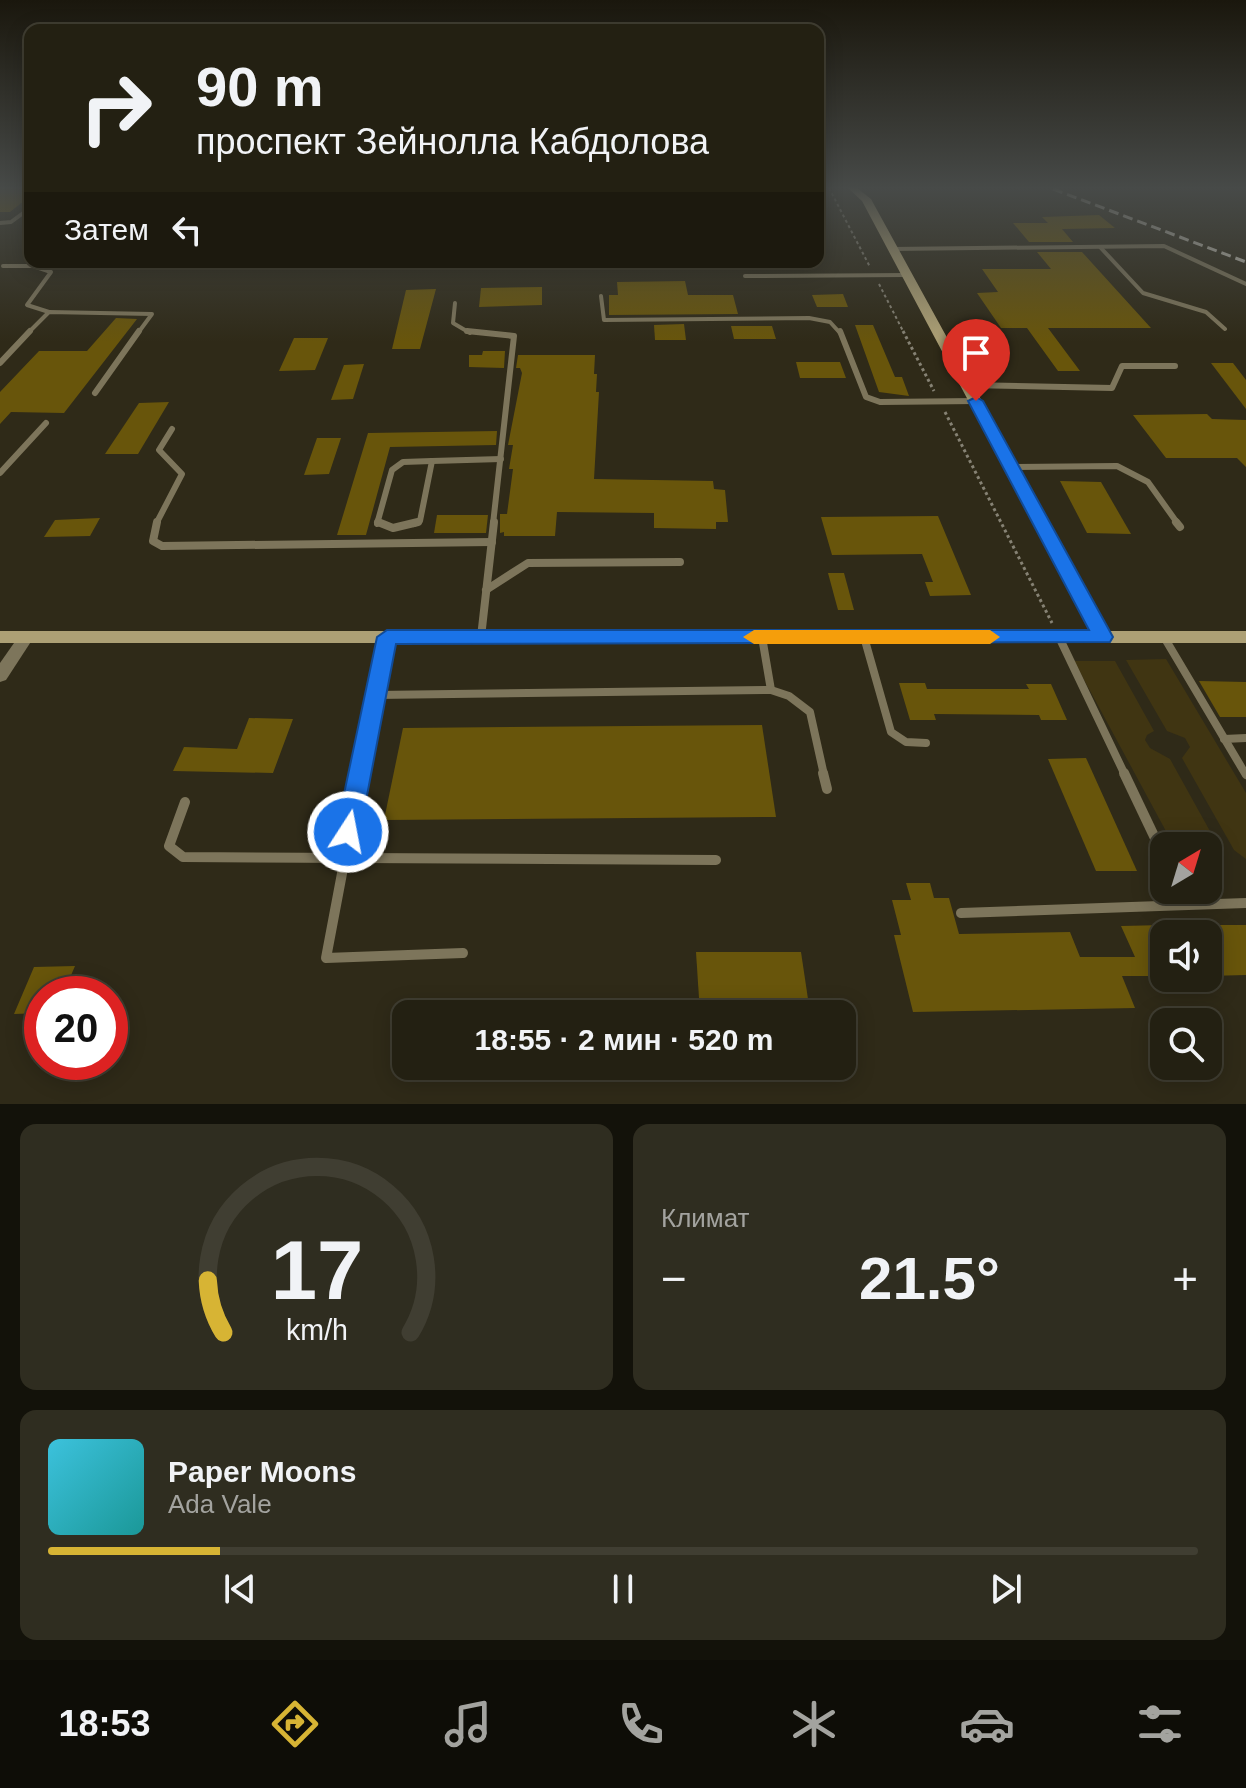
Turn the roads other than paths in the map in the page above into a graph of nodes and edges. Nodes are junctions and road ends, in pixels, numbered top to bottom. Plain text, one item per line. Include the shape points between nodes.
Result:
1 (887, 240) edge
2 (1100, 247) junction
3 (892, 249) junction
4 (3, 266) dead end
5 (24, 266) edge
6 (39, 268) edge
7 (906, 275) junction
8 (745, 276) dead end
9 (1246, 284) edge
10 (601, 296) dead end
11 (455, 303) dead end
12 (49, 312) junction
13 (1225, 329) dead end
14 (0, 363) edge
15 (1175, 366) dead end
16 (967, 385) junction
17 (95, 393) dead end
18 (976, 401) junction
19 (46, 423) dead end
20 (172, 429) dead end
21 (501, 459) junction
22 (432, 461) junction
23 (1011, 467) junction
24 (0, 473) edge
25 (1180, 527) dead end
26 (492, 542) junction
27 (680, 562) dead end
28 (486, 590) junction
29 (0, 637) edge
30 (26, 637) junction
31 (387, 637) junction
32 (481, 637) junction
33 (762, 637) junction
34 (864, 637) junction
35 (1059, 637) junction
36 (1103, 637) junction
37 (1164, 637) junction
38 (1246, 637) edge
39 (0, 676) edge
40 (771, 690) junction
41 (376, 695) junction
42 (1246, 738) edge
43 (1224, 739) junction
44 (926, 743) dead end
45 (1246, 775) edge
46 (827, 789) dead end
47 (185, 802) dead end
48 (1152, 832) edge
49 (342, 859) junction
50 (716, 860) dead end
51 (1246, 903) edge
52 (1187, 905) joint
53 (961, 913) dead end
54 (463, 953) dead end

1 - 3 street
2 - 3 lane
2 - 9 lane via 1164,246
2 - 13 lane via 1143,293 1206,312
3 - 7 street
4 - 5 lane
6 - 12 lane via 51,272 27,305
7 - 8 lane
7 - 16 street
10 - 18 lane via 604,320 830,322 839,330 866,397 880,402
11 - 21 lane via 453,323 471,334 514,336
12 - 14 lane
12 - 17 lane via 152,314
15 - 16 lane via 1122,366 1112,388
16 - 18 street
18 - 23 street
19 - 24 lane
20 - 26 lane via 159,450 182,474 153,530 153,541 162,546
21 - 22 lane
21 - 26 lane
22 - 22 lane via 403,462 392,470 377,524 408,528 420,521
23 - 25 lane via 1117,466 1148,482
23 - 36 street
26 - 28 lane
27 - 28 lane via 528,563
28 - 32 lane
29 - 30 street
30 - 31 street
30 - 39 street
31 - 32 street
31 - 41 lane
32 - 33 street
33 - 34 street
33 - 40 lane
34 - 35 street
34 - 44 lane via 891,732 906,742
35 - 36 street
35 - 48 lane
36 - 37 street
37 - 38 street
37 - 43 lane
40 - 41 lane
40 - 46 lane via 810,712
41 - 49 lane
42 - 43 lane
43 - 45 lane
47 - 49 lane via 169,846 183,857
49 - 50 lane
49 - 54 lane via 326,958
51 - 52 lane
52 - 53 lane

